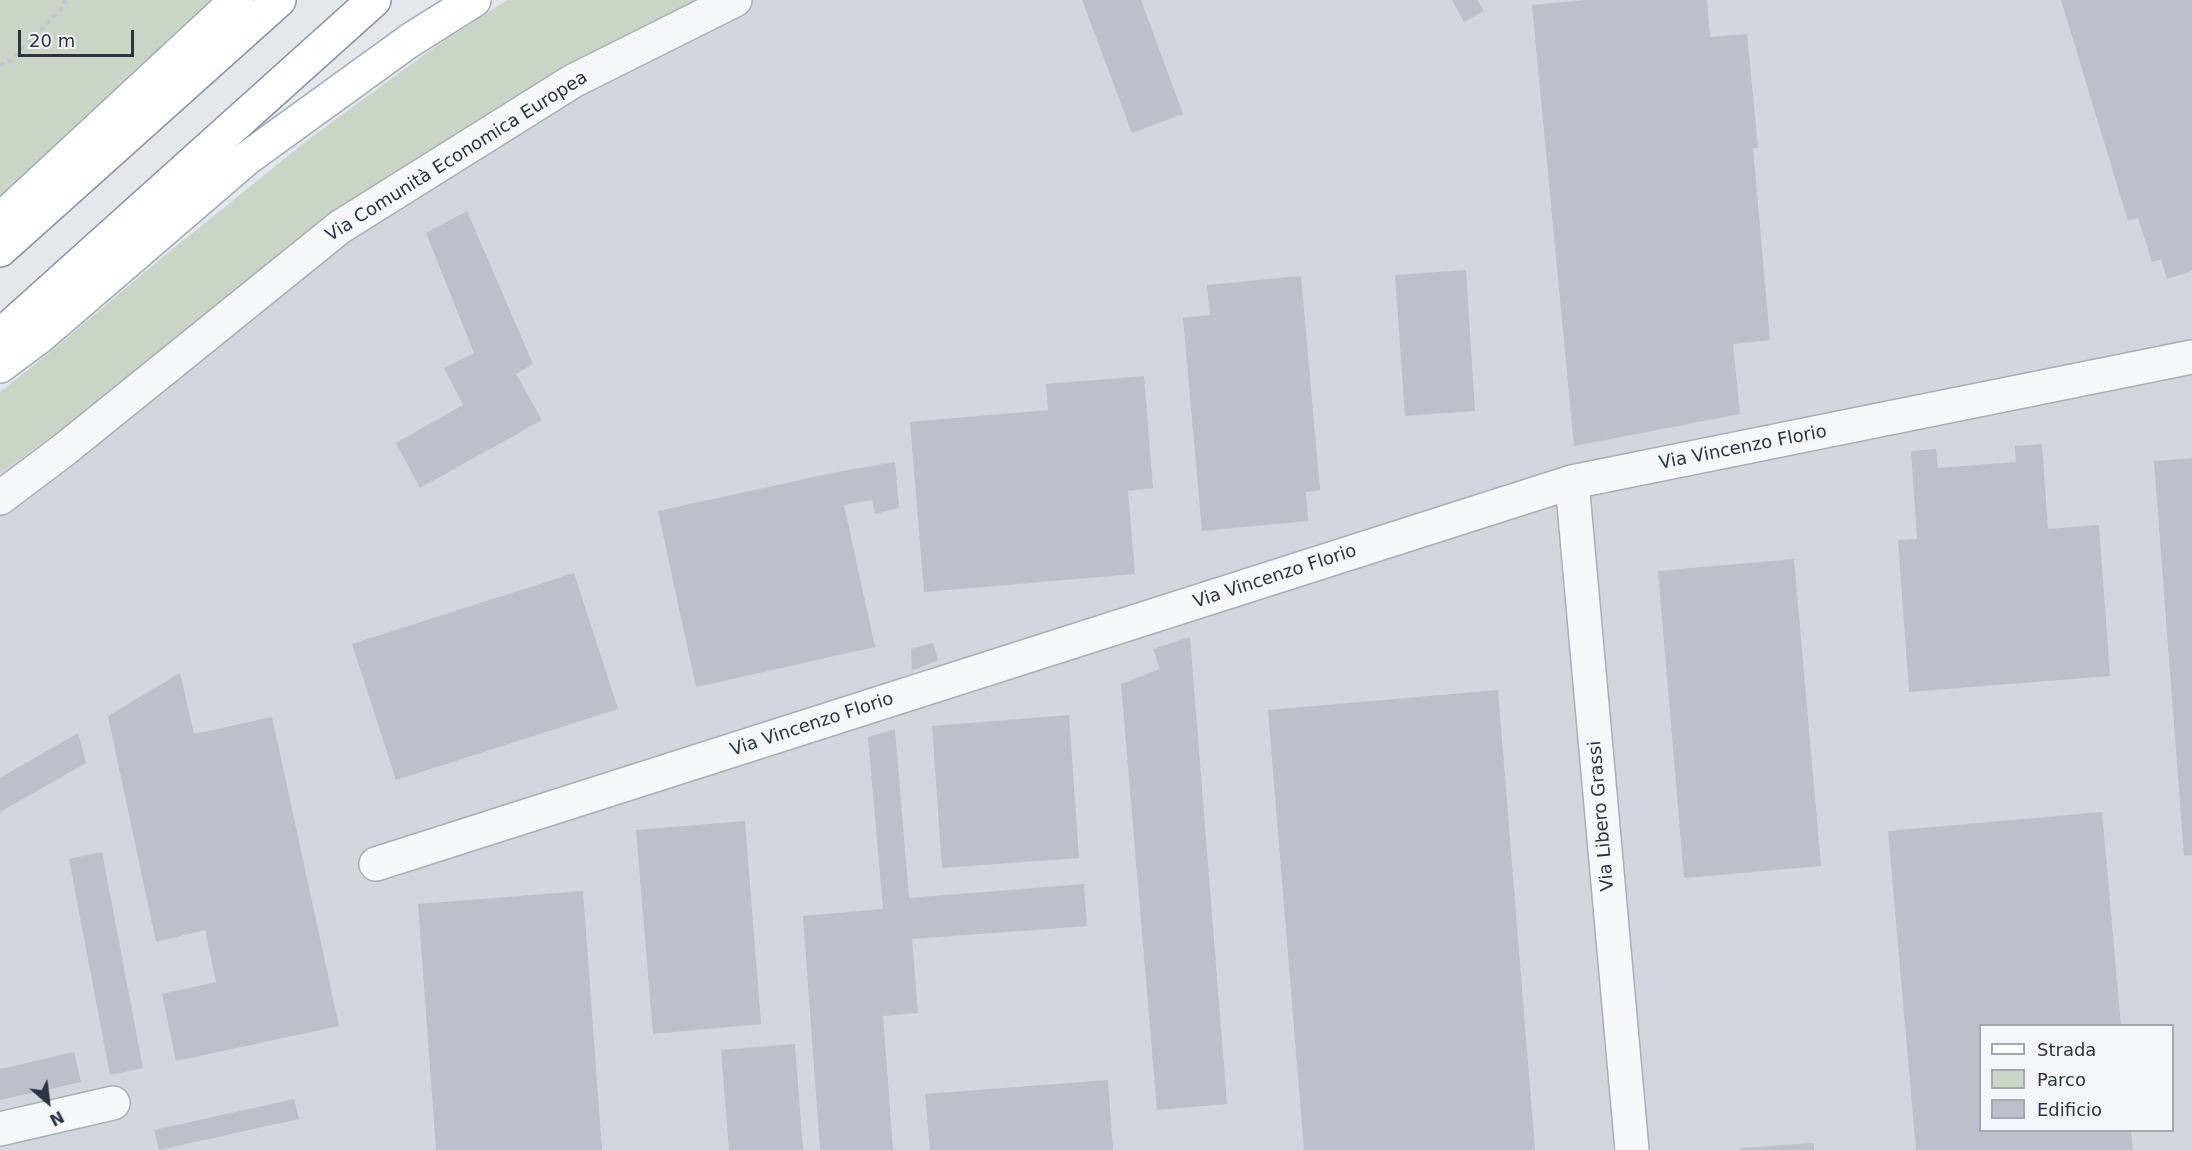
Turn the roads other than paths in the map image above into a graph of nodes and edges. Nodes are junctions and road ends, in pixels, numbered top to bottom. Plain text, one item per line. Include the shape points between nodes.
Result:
1 (237, 0) edge
2 (279, 0) edge
3 (374, 0) edge
4 (474, 0) edge
5 (735, 0) edge
6 (0, 220) edge
7 (0, 250) edge
8 (0, 336) edge
9 (2192, 357) edge
10 (0, 366) edge
11 (1572, 482) junction
12 (0, 498) edge
13 (376, 864) dead end
14 (113, 1102) dead end
15 (0, 1129) edge
16 (1632, 1150) edge

1 - 6 main road
2 - 7 main road
3 - 8 main road
4 - 10 main road via 409,41 246,159 39,338
5 - 12 street, Via Comunità Economica Europea via 573,81 340,227
9 - 11 street, Via Vincenzo Florio
11 - 13 street, Via Vincenzo Florio
11 - 16 street, Via Libero Grassi
14 - 15 street

